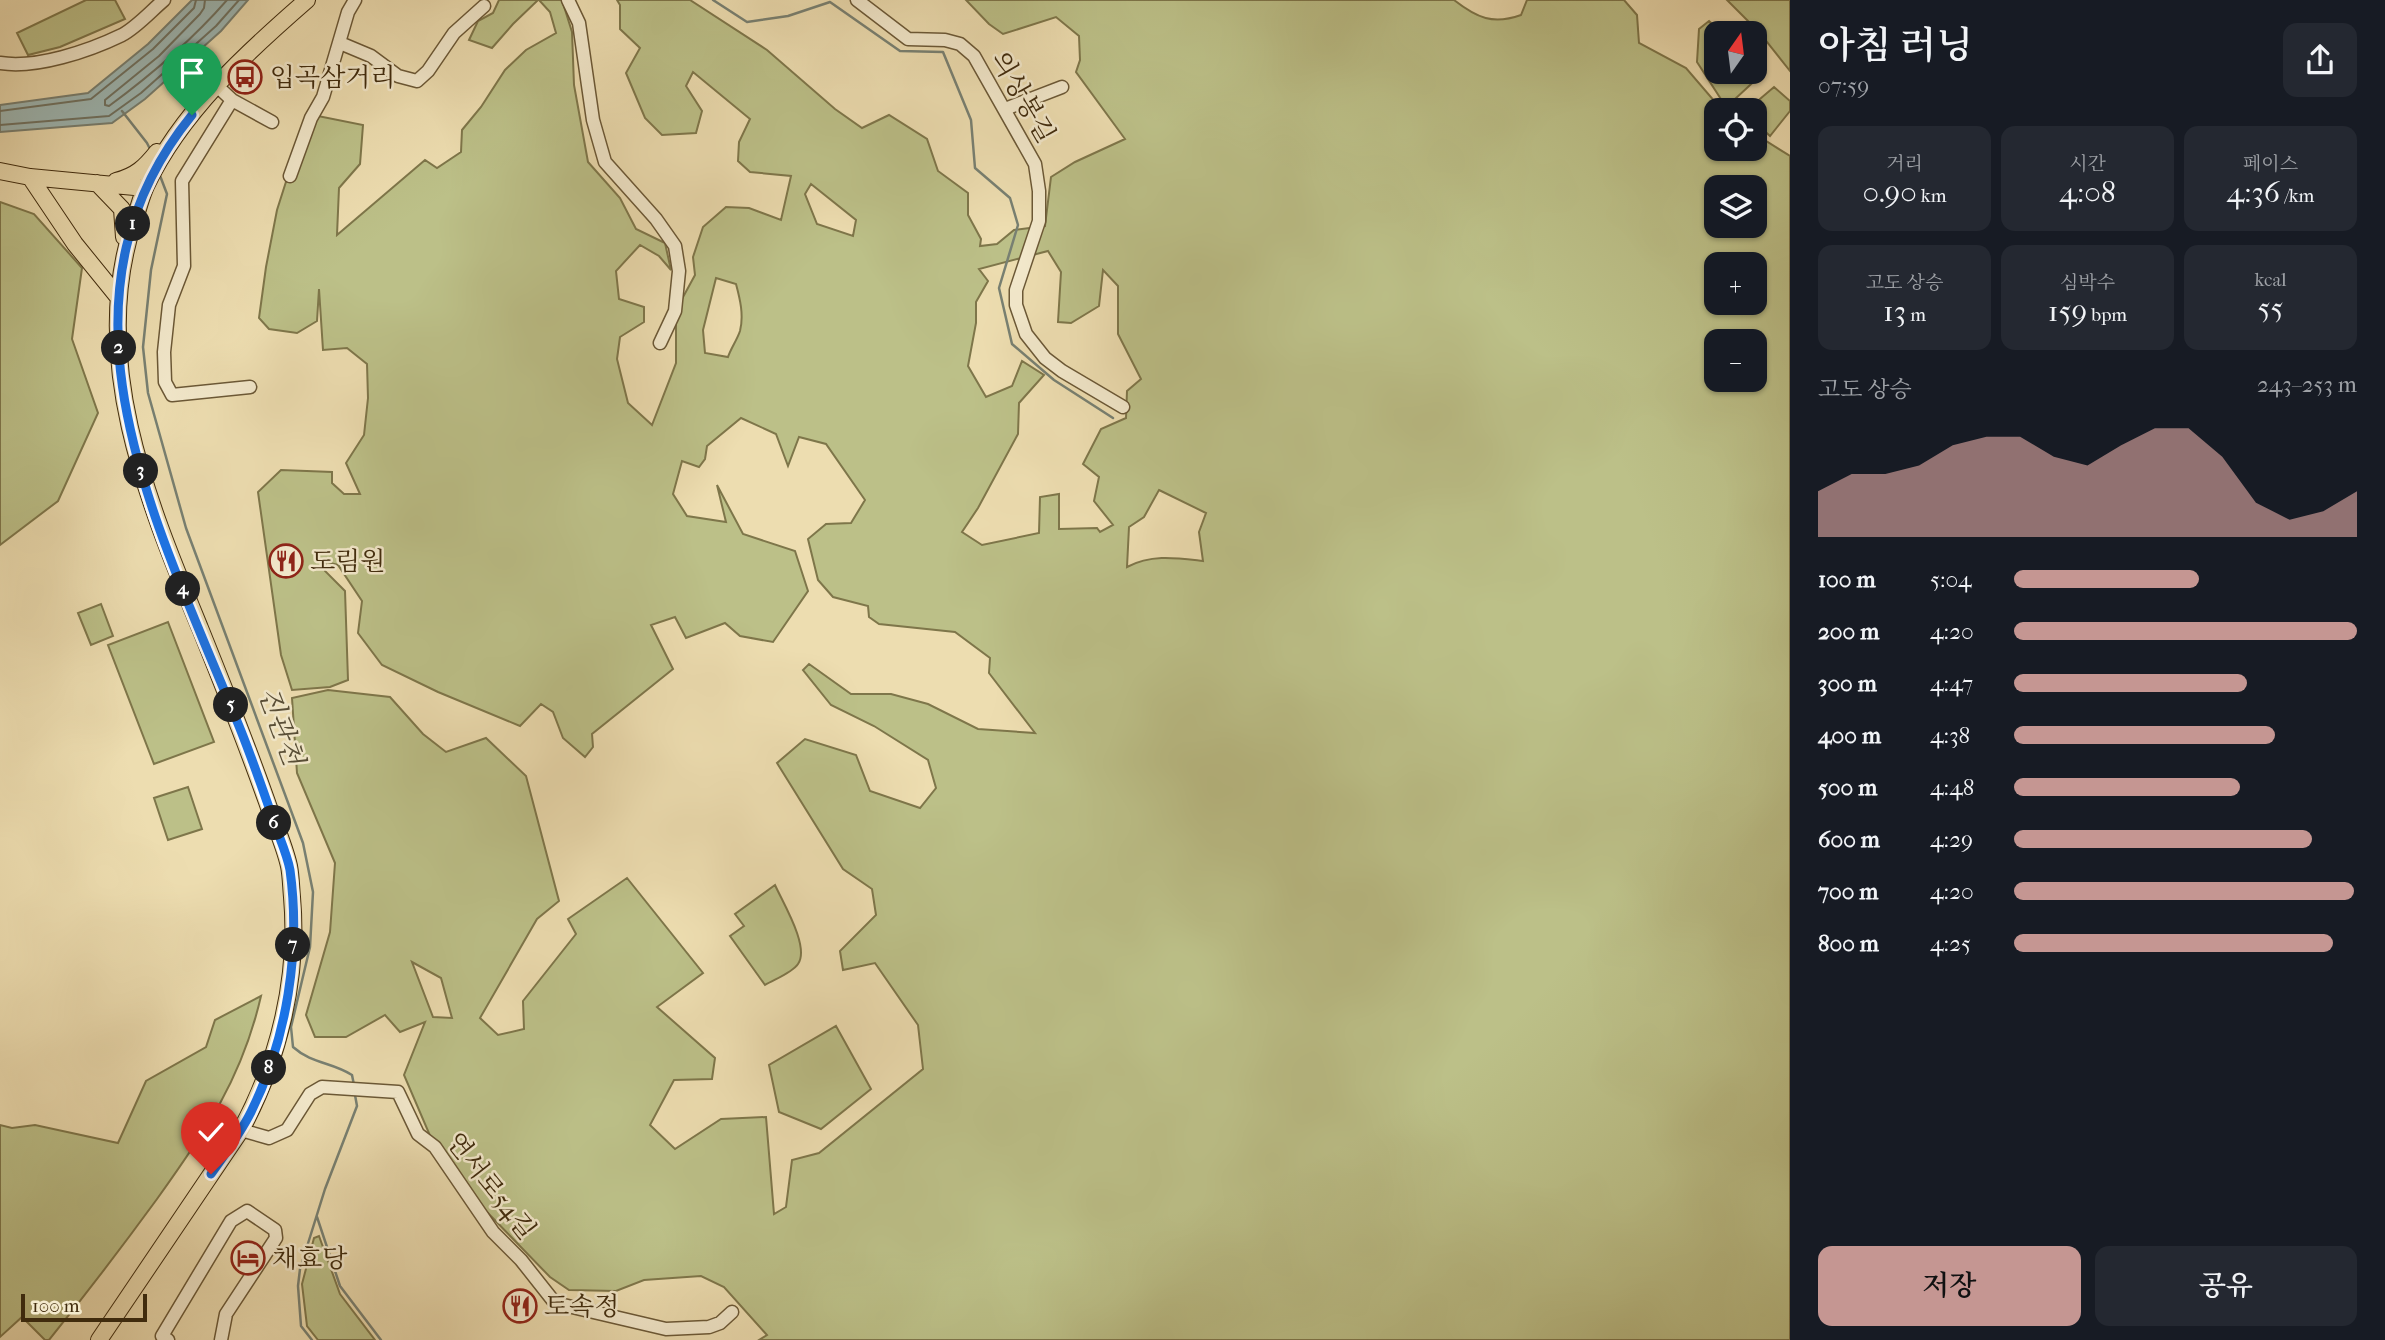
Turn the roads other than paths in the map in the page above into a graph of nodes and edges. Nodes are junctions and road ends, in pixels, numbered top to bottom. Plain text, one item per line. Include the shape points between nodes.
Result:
1 (164, 0) edge
2 (307, 0) edge
3 (355, 0) edge
4 (568, 0) edge
5 (857, 0) edge
6 (484, 6) dead end
7 (340, 43) junction
8 (0, 62) edge
9 (217, 86) junction
10 (1062, 87) dead end
11 (232, 100) junction
12 (1005, 109) junction
13 (272, 122) dead end
14 (174, 137) junction
15 (0, 171) edge
16 (290, 176) dead end
17 (30, 177) junction
18 (97, 183) junction
19 (145, 188) junction
20 (124, 251) junction
21 (118, 297) junction
22 (660, 343) dead end
23 (250, 387) dead end
24 (1123, 407) dead end
25 (241, 1130) junction
26 (732, 1312) dead end
27 (101, 1339) edge
28 (168, 1340) edge
29 (221, 1340) edge

1 - 8 street via 124,34 57,59 12,65
2 - 9 main road
3 - 7 street
4 - 22 street via 579,23 593,120 605,162 675,246 679,271 675,311
5 - 12 street, 의상봉길 via 908,39 960,44 974,56
6 - 7 street via 454,33 416,81 398,76
7 - 16 street
9 - 11 street
9 - 14 main road
10 - 12 street
11 - 13 street
11 - 23 street via 182,181 184,266 169,305 165,382 172,395
12 - 24 street, 의상봉길 via 1035,164 1039,191 1039,221 1016,290 1026,334 1054,365
14 - 18 main road via 142,170 120,180
14 - 19 main road
15 - 17 main road
17 - 18 main road
17 - 21 main road
18 - 19 main road
18 - 20 main road via 122,209
19 - 20 main road
20 - 21 main road
21 - 25 main road via 123,390 136,457 289,867 294,934 289,984 277,1042
25 - 26 street, 연서로54길 via 269,1138 287,1130 310,1094 322,1087 398,1092 418,1134 435,1147 493,1232 555,1303 666,1329 709,1327
25 - 27 main road
28 - 29 street via 162,1336 226,1230 247,1211 275,1230 276,1238 226,1314

